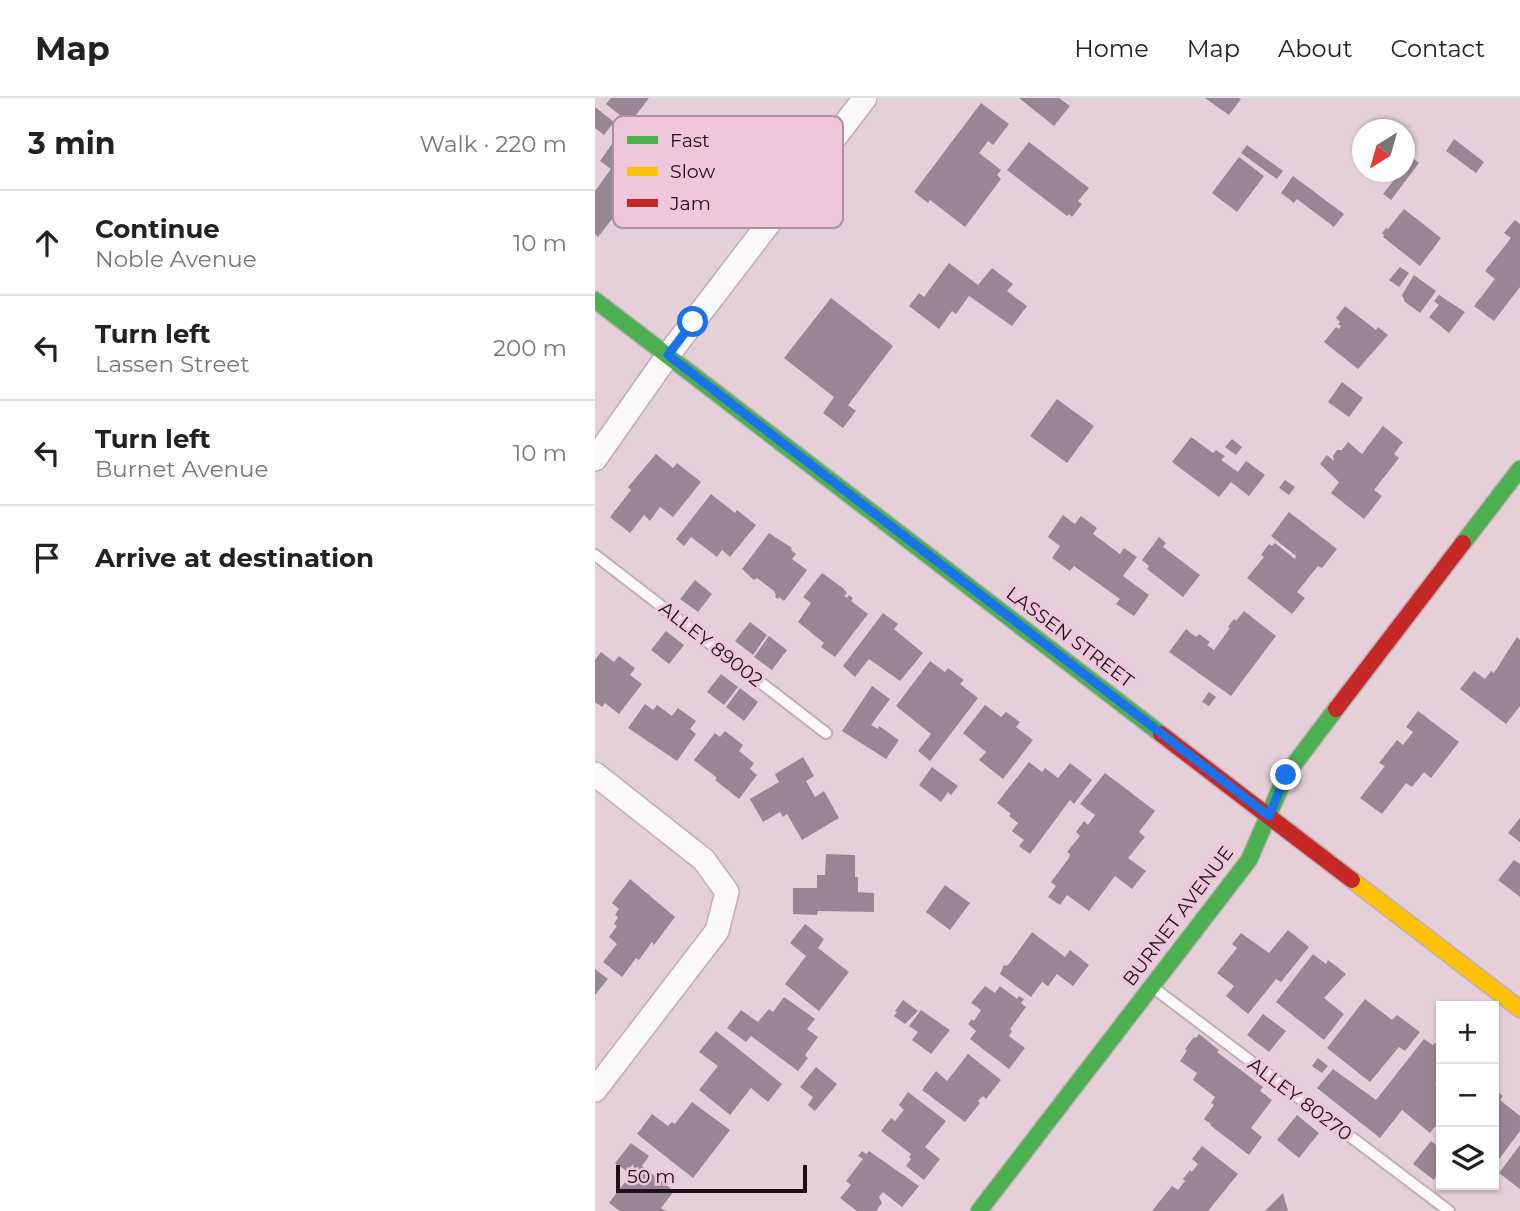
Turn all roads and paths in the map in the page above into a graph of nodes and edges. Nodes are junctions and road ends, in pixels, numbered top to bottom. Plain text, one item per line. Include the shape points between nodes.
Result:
1 (865, 98) edge
2 (843, 127) edge
3 (765, 228) edge
4 (595, 300) edge
5 (668, 355) junction
6 (595, 459) edge
7 (1520, 469) edge
8 (595, 555) edge
9 (827, 733) dead end
10 (595, 774) edge
11 (1269, 816) junction
12 (1152, 986) junction
13 (1520, 1009) edge
14 (595, 1090) edge
15 (979, 1211) edge
16 (1449, 1211) edge

1 - 2 street
3 - 5 street
4 - 5 main road, LASSEN STREET
5 - 6 street
5 - 11 main road, LASSEN STREET
7 - 11 main road, BURNET AVENUE via 1286,775
8 - 9 lane, ALLEY 89002
10 - 14 street via 705,860 727,892 717,931
11 - 12 main road, BURNET AVENUE via 1249,860
11 - 13 main road, LASSEN STREET
12 - 15 main road, BURNET AVENUE
12 - 16 lane, ALLEY 80270

